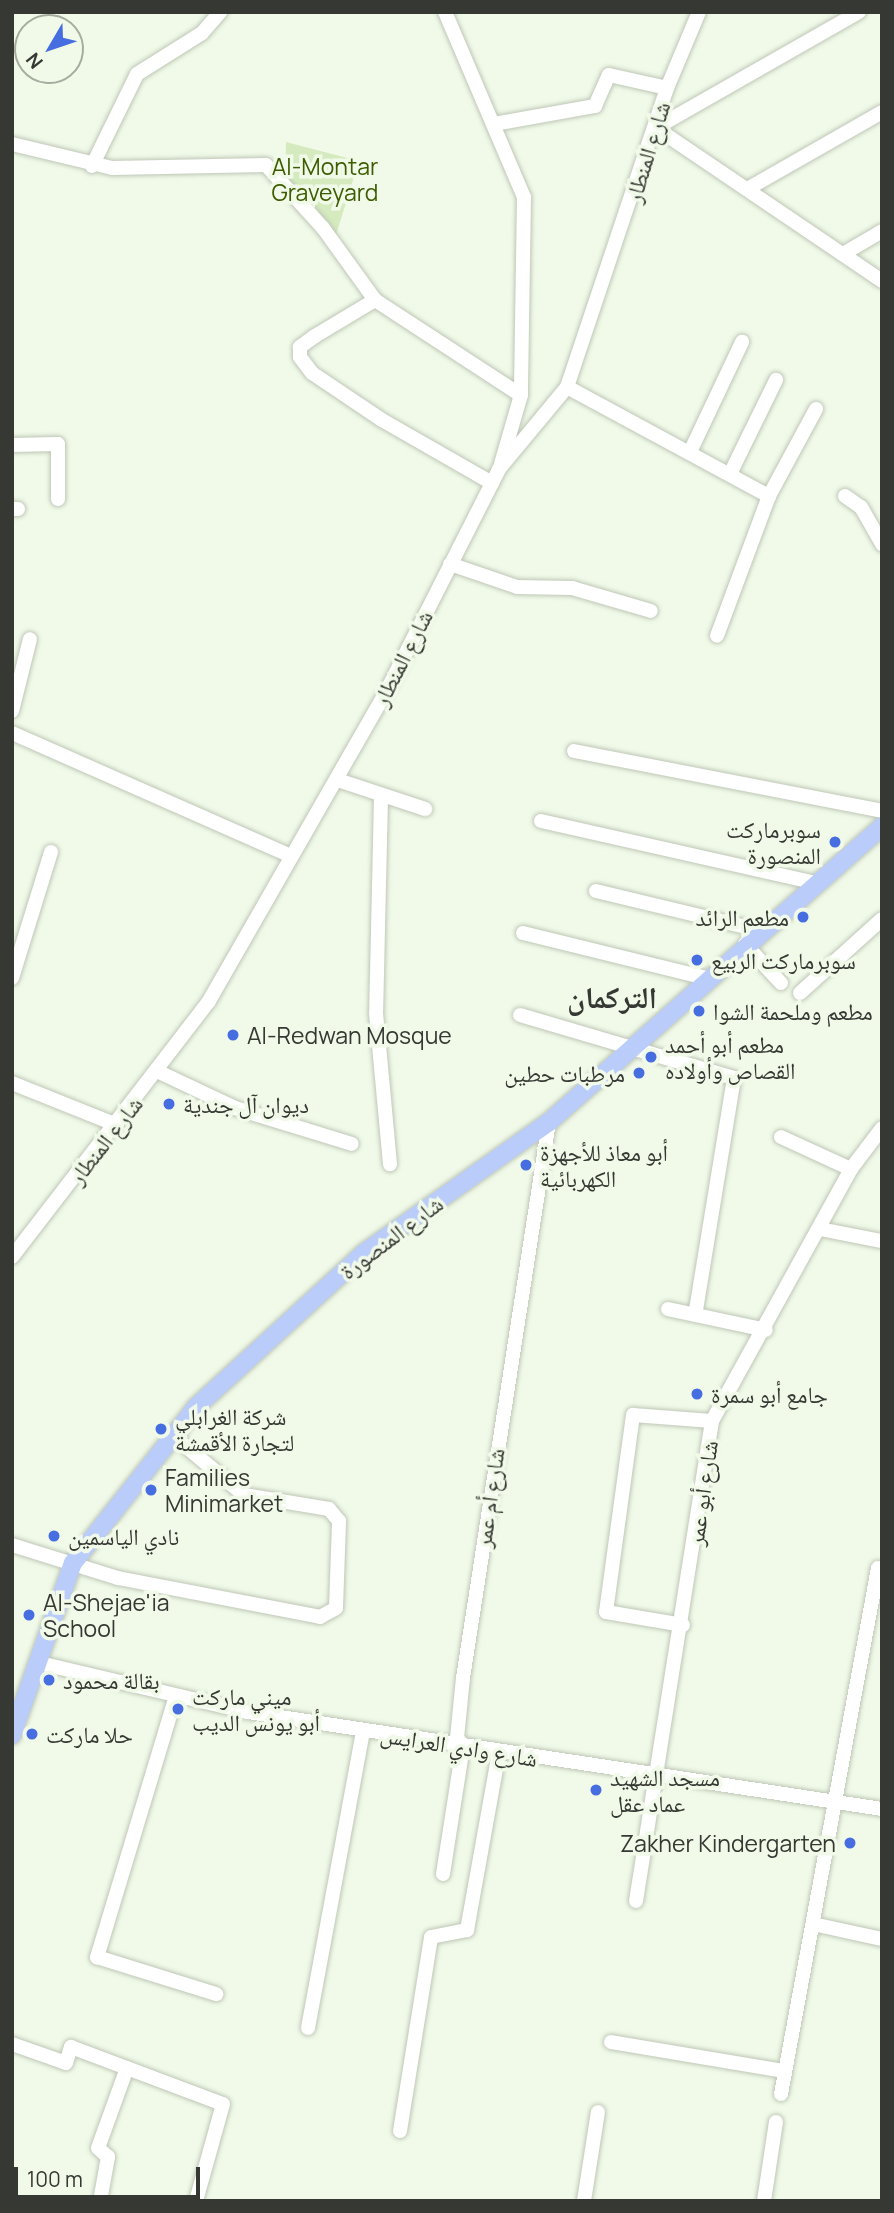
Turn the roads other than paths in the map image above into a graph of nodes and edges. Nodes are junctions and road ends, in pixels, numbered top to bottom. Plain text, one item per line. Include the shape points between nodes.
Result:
1 (220, 12) edge
2 (445, 12) edge
3 (699, 12) edge
4 (859, 12) edge
5 (667, 88) junction
6 (882, 112) edge
7 (494, 124) junction
8 (656, 128) junction
9 (12, 144) edge
10 (92, 166) junction
11 (749, 188) junction
12 (882, 231) edge
13 (843, 254) junction
14 (882, 281) edge
15 (375, 300) junction
16 (742, 342) dead end
17 (776, 380) dead end
18 (567, 387) junction
19 (521, 395) junction
20 (816, 409) dead end
21 (12, 445) edge
22 (690, 452) junction
23 (499, 469) junction
24 (730, 474) junction
25 (492, 483) junction
26 (769, 496) junction
27 (845, 496) dead end
28 (58, 499) dead end
29 (882, 544) edge
30 (450, 565) junction
31 (651, 611) dead end
32 (717, 636) dead end
33 (30, 639) dead end
34 (12, 711) edge
35 (12, 733) edge
36 (574, 751) dead end
37 (338, 780) junction
38 (381, 797) junction
39 (425, 809) dead end
40 (882, 811) edge
41 (541, 821) dead end
42 (882, 826) edge
43 (51, 852) dead end
44 (291, 856) junction
45 (816, 883) junction
46 (596, 891) dead end
47 (882, 919) edge
48 (759, 930) junction
49 (523, 933) dead end
50 (745, 944) junction
51 (12, 978) edge
52 (706, 978) junction
53 (781, 983) dead end
54 (800, 993) dead end
55 (520, 1015) dead end
56 (634, 1044) junction
57 (159, 1072) junction
58 (12, 1083) edge
59 (549, 1122) junction
60 (117, 1125) junction
61 (882, 1128) edge
62 (781, 1138) dead end
63 (352, 1144) dead end
64 (390, 1164) dead end
65 (850, 1168) junction
66 (820, 1229) junction
67 (882, 1241) edge
68 (12, 1257) edge
69 (668, 1309) dead end
70 (695, 1315) junction
71 (766, 1330) junction
72 (712, 1422) junction
73 (172, 1435) junction
74 (12, 1545) edge
75 (73, 1563) junction
76 (878, 1568) dead end
77 (683, 1625) junction
78 (39, 1663) junction
79 (176, 1699) junction
80 (363, 1731) junction
81 (12, 1735) edge
82 (463, 1746) junction
83 (499, 1752) junction
84 (656, 1776) junction
85 (834, 1799) junction
86 (882, 1810) edge
87 (443, 1874) dead end
88 (636, 1901) dead end
89 (813, 1924) junction
90 (882, 1939) edge
91 (216, 1994) dead end
92 (308, 2028) dead end
93 (611, 2042) dead end
94 (12, 2044) edge
95 (127, 2068) junction
96 (784, 2071) junction
97 (781, 2094) dead end
98 (598, 2112) dead end
99 (776, 2122) dead end
100 (400, 2131) dead end
101 (100, 2201) edge
102 (196, 2201) edge
103 (584, 2201) edge
104 (764, 2201) edge

1 - 10 street via 202,33 137,74
2 - 7 street
3 - 5 street, شارع المنطار
4 - 8 street
5 - 7 street via 609,75 595,106
5 - 8 street, شارع المنطار
6 - 11 street
7 - 19 street via 524,197
8 - 11 street
8 - 18 street, شارع المنطار
9 - 10 street
10 - 15 street via 266,165 323,228
11 - 13 street
12 - 13 street
13 - 14 street
15 - 19 street
15 - 25 street via 300,347 300,357 312,373 382,420
16 - 22 street
17 - 24 street
18 - 22 street
18 - 23 street, شارع المنطار
19 - 23 street
20 - 26 street
21 - 28 street via 58,444
22 - 24 street
23 - 25 street, شارع المنطار
24 - 26 street
25 - 30 street, شارع المنطار
26 - 32 street
27 - 29 street via 861,507
30 - 31 street via 517,587 572,588
30 - 37 street, شارع المنطار
33 - 34 street
35 - 44 street
36 - 40 street
37 - 38 street
37 - 44 street, شارع المنطار
38 - 39 street
38 - 64 street via 376,1013
41 - 45 street
42 - 45 main road, شارع المنصورة
43 - 51 street
44 - 57 street, شارع المنطار via 209,1001
45 - 48 main road, شارع المنصورة
46 - 48 street
47 - 54 street
48 - 50 main road, شارع المنصورة
49 - 52 street
50 - 52 main road, شارع المنصورة
50 - 53 street
52 - 56 main road, شارع المنصورة
55 - 56 street
56 - 59 main road, شارع المنصورة
56 - 70 street via 734,1078
57 - 60 street, شارع المنطار
57 - 63 street via 235,1108
58 - 60 street
59 - 73 main road, شارع المنصورة via 364,1253
59 - 82 street, شارع أم عمر via 463,1678 457,1738
60 - 68 street, شارع المنطار
61 - 65 street, شارع أبو عمر
62 - 65 street
65 - 66 street, شارع أبو عمر
66 - 67 street
66 - 71 street, شارع أبو عمر
69 - 70 street
70 - 71 street
71 - 72 street, شارع أبو عمر
72 - 77 street, شارع أبو عمر
72 - 77 street via 633,1415 606,1612
73 - 75 main road, شارع المنصورة
73 - 75 street via 244,1495 328,1509 339,1521 336,1608 320,1617 118,1578
74 - 75 street
75 - 78 main road, شارع المنصورة
76 - 85 street
77 - 84 street, شارع أبو عمر
78 - 79 street, شارع وادي العرايس
78 - 81 main road, شارع المنصورة
79 - 80 street, شارع وادي العرايس
79 - 91 street via 96,1957
80 - 82 street, شارع وادي العرايس
80 - 92 street
82 - 83 street, شارع وادي العرايس
82 - 87 street, شارع أم عمر
83 - 84 street, شارع وادي العرايس
83 - 100 street via 467,1930 431,1937
84 - 85 street, شارع وادي العرايس
84 - 88 street, شارع أبو عمر
85 - 86 street, شارع وادي العرايس
85 - 89 street
89 - 90 street
89 - 96 street
93 - 96 street
94 - 95 street via 66,2063 71,2047
95 - 101 street via 98,2148 108,2157
95 - 102 street via 223,2104
96 - 97 street
98 - 103 street
99 - 104 street

